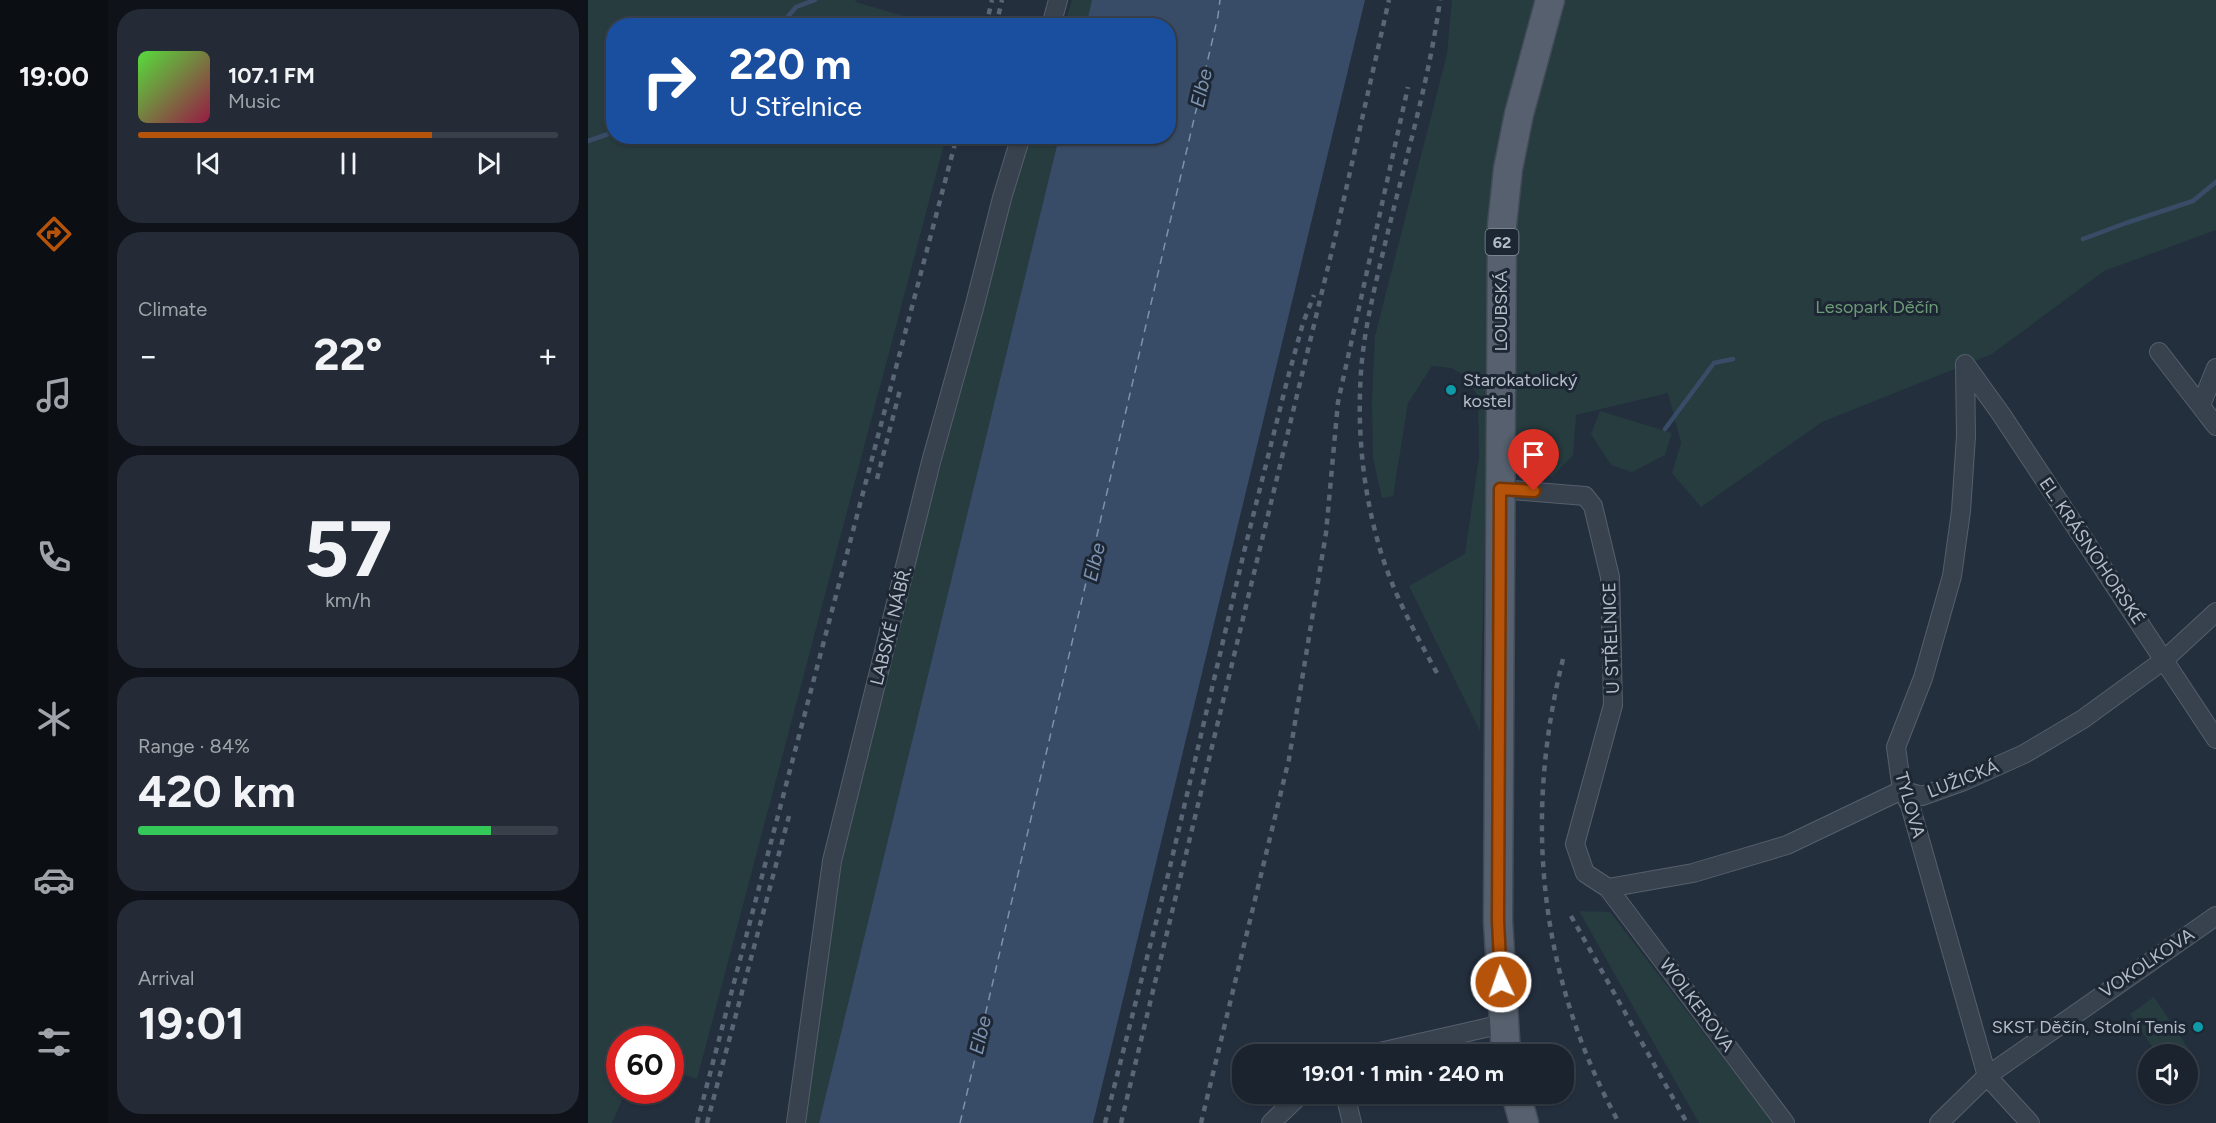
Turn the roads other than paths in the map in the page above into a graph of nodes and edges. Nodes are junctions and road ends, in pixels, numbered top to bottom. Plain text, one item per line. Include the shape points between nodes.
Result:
1 (1058, 0) edge
2 (1550, 0) edge
3 (1053, 18) edge
4 (1019, 144) edge
5 (2158, 352) dead end
6 (1965, 364) joint
7 (2216, 368) edge
8 (2201, 405) junction
9 (2216, 426) edge
10 (1500, 489) junction
11 (2216, 612) edge
12 (2164, 660) junction
13 (2216, 739) edge
14 (1902, 790) junction
15 (1608, 888) junction
16 (2216, 916) edge
17 (1503, 1023) junction
18 (1414, 1044) edge
19 (1505, 1044) edge
20 (1987, 1076) junction
21 (1291, 1104) edge
22 (1347, 1104) edge
23 (1519, 1104) edge
24 (796, 1123) edge
25 (1271, 1123) edge
26 (1352, 1123) edge
27 (1524, 1123) edge
28 (1785, 1123) edge
29 (1940, 1123) edge
30 (2030, 1123) edge

1 - 3 street
2 - 10 main road, LOUBSKÁ / 62 via 1519,114 1502,225
4 - 24 street, LABSKÉ NÁBŘ. via 931,462 832,861
5 - 8 street
6 - 12 street, EL. KRÁSNOHORSKÉ
6 - 14 street, TYLOVA via 1962,507 1952,576 1923,678 1896,747
7 - 8 street
8 - 9 street
10 - 15 street, U STŘELNICE via 1585,496 1593,506 1601,532 1610,577 1613,705 1575,844 1585,873
10 - 17 main road, LOUBSKÁ / 62 via 1498,921
11 - 12 street, LUŽICKÁ
12 - 13 street, EL. KRÁSNOHORSKÉ
12 - 14 street, LUŽICKÁ via 2083,719 2024,754 1922,796
14 - 15 street, LUŽICKÁ via 1787,845 1693,873
14 - 20 street, TYLOVA via 1912,810
15 - 28 street, WOLKEROVA
16 - 20 street, VOKOLKOVA
17 - 18 street
17 - 19 main road, 62
20 - 29 street, VOKOLKOVA
20 - 30 street, TYLOVA
21 - 25 street
22 - 26 street
23 - 27 main road

